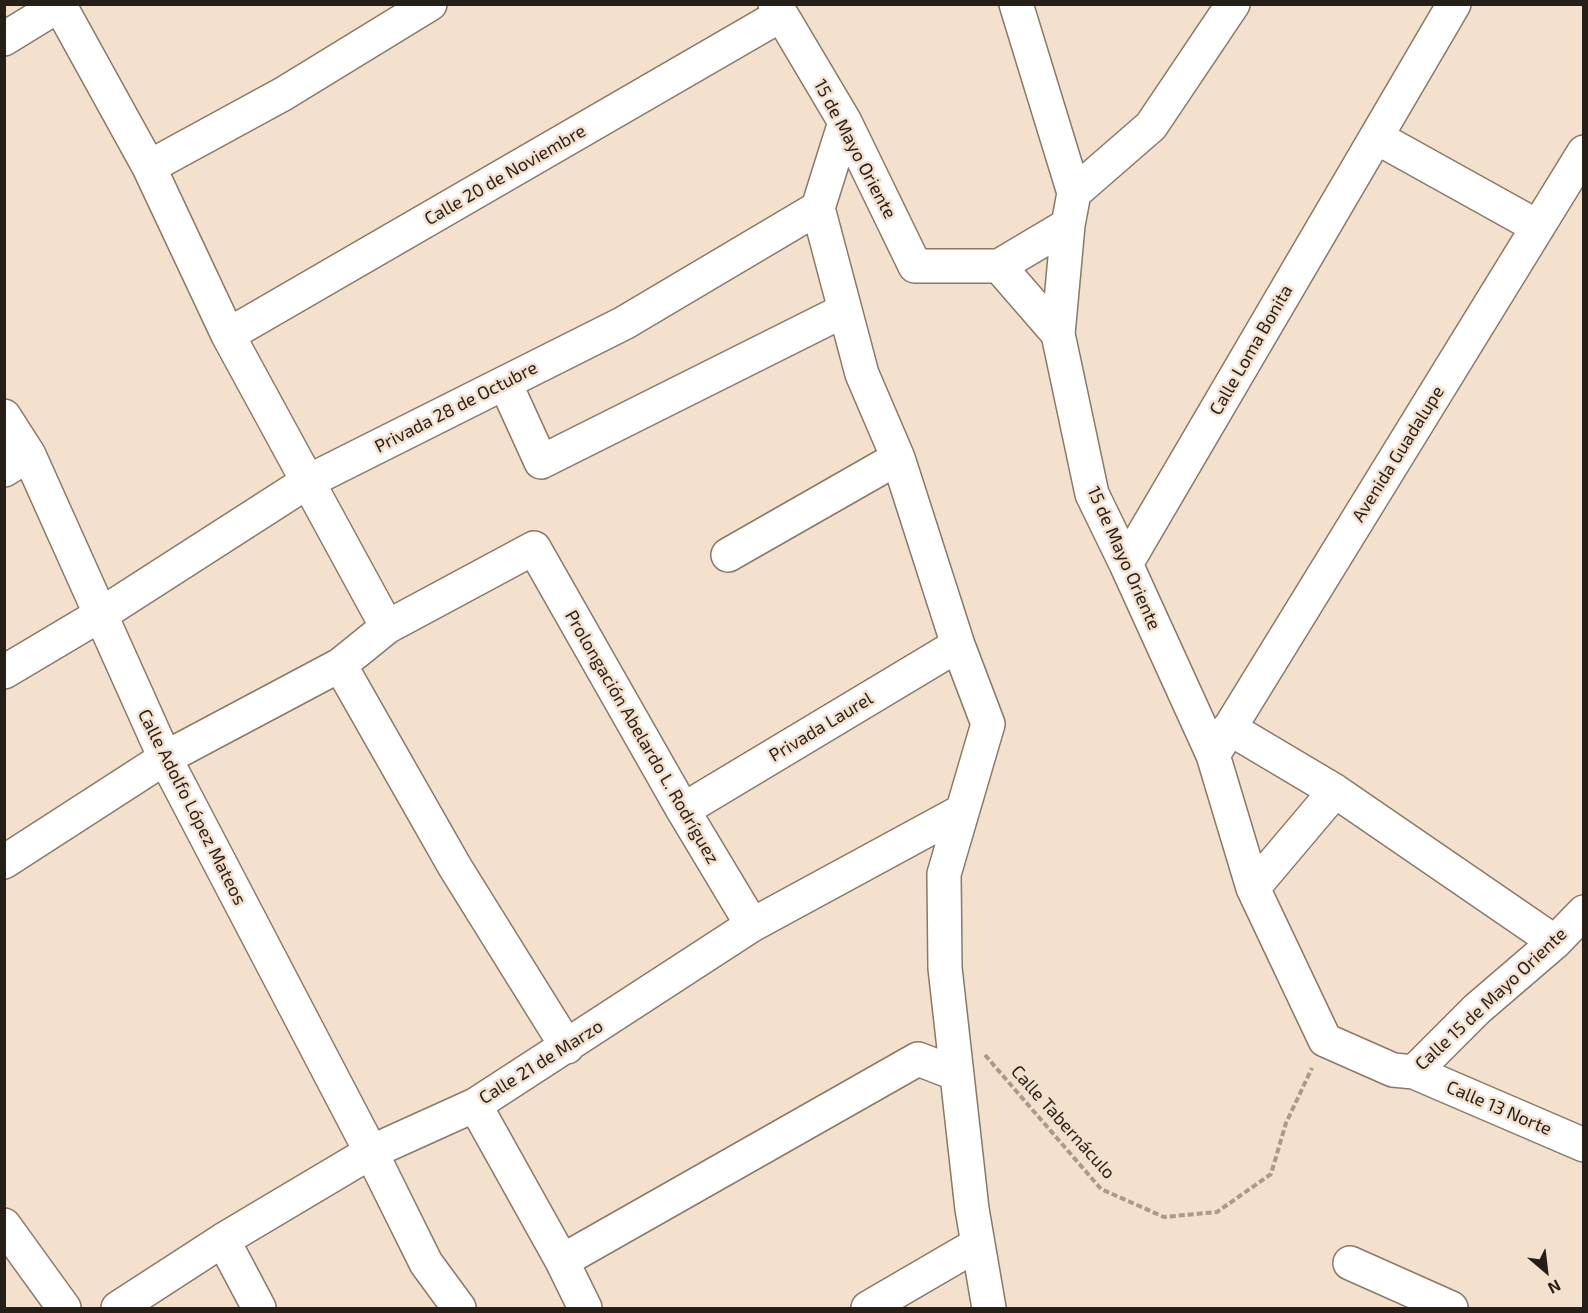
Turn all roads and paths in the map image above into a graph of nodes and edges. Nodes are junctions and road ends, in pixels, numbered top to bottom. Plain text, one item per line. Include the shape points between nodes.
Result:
1 (430, 4) edge
2 (1016, 4) edge
3 (1233, 4) edge
4 (1454, 4) edge
5 (60, 5) edge
6 (778, 10) edge
7 (4, 39) edge
8 (845, 122) junction
9 (1376, 137) junction
10 (1584, 152) edge
11 (149, 167) junction
12 (1074, 193) junction
13 (818, 208) junction
14 (1068, 225) junction
15 (1538, 227) junction
16 (999, 266) junction
17 (844, 310) junction
18 (1058, 334) junction
19 (228, 336) junction
20 (505, 383) junction
21 (4, 416) edge
22 (897, 458) junction
23 (17, 463) edge
24 (307, 482) junction
25 (728, 555) dead end
26 (1126, 564) junction
27 (100, 615) junction
28 (387, 627) junction
29 (958, 645) junction
30 (340, 665) junction
31 (4, 672) edge
32 (1221, 742) junction
33 (165, 758) junction
34 (1335, 791) junction
35 (683, 810) junction
36 (962, 811) junction
37 (4, 862) edge
38 (1253, 888) junction
39 (1584, 912) edge
40 (752, 925) junction
41 (1555, 942) junction
42 (1325, 1040) junction
43 (567, 1047) junction
44 (981, 1050) dead end
45 (1404, 1071) junction
46 (957, 1074) junction
47 (475, 1105) junction
48 (1584, 1145) edge
49 (371, 1152) junction
50 (4, 1225) edge
51 (223, 1240) junction
52 (978, 1244) junction
53 (562, 1261) junction
54 (1350, 1263) dead end
55 (64, 1308) edge
56 (118, 1308) edge
57 (259, 1308) edge
58 (459, 1308) edge
59 (585, 1308) edge
60 (868, 1308) edge
61 (989, 1308) edge
62 (1451, 1308) edge

1 - 11 street via 284,94
2 - 12 street
3 - 12 street via 1151,126
4 - 9 street, Calle Loma Bonita
5 - 7 street
5 - 11 street
6 - 8 street, 15 de Mayo Oriente
6 - 19 street, Calle 20 de Noviembre
8 - 13 street
8 - 16 street, 15 de Mayo Oriente via 915,266
9 - 15 street
9 - 26 street, Calle Loma Bonita
10 - 15 street, Avenida Guadalupe
11 - 19 street
12 - 14 street
13 - 17 street
13 - 20 street, Privada 28 de Octubre via 624,323
14 - 16 street
14 - 18 street
15 - 32 street, Avenida Guadalupe
16 - 18 street, 15 de Mayo Oriente
17 - 20 street via 542,462
17 - 22 street via 862,374
18 - 26 street, 15 de Mayo Oriente via 1092,494
19 - 24 street
20 - 24 street, Privada 28 de Octubre
21 - 23 street, Calle Adolfo López Mateos
22 - 25 street
22 - 29 street
23 - 27 street, Calle Adolfo López Mateos
24 - 27 street, Privada 28 de Octubre
24 - 28 street
26 - 32 street, 15 de Mayo Oriente
27 - 31 street, Privada 28 de Octubre
27 - 33 street, Calle Adolfo López Mateos
28 - 30 street
28 - 35 street, Prolongación Abelardo L. Rodríguez via 534,548
29 - 35 street, Privada Laurel
29 - 36 street via 988,724
30 - 33 street
30 - 43 street via 455,867
32 - 34 street
32 - 38 street, 15 de Mayo Oriente
33 - 37 street
33 - 49 street, Calle Adolfo López Mateos
34 - 38 street
34 - 41 street
35 - 40 street, Prolongación Abelardo L. Rodríguez
36 - 40 street, Calle 21 de Marzo
36 - 46 street via 944,874 945,968
38 - 42 street, 15 de Mayo Oriente
39 - 41 street, Calle 15 de Mayo Oriente
40 - 43 street, Calle 21 de Marzo
41 - 45 street, Calle 15 de Mayo Oriente
42 - 44 path, Calle Tabernáculo via 1286,1123 1270,1174 1217,1212 1164,1217 1101,1189
42 - 45 street
43 - 47 street, Calle 21 de Marzo
45 - 48 street, Calle 13 Norte
46 - 52 street
46 - 53 street via 918,1059
47 - 49 street, Calle 21 de Marzo
47 - 53 street
49 - 51 street, Calle 21 de Marzo
49 - 58 street, Calle Adolfo López Mateos via 426,1263
50 - 55 street
51 - 56 street, Calle 21 de Marzo
51 - 57 street
52 - 60 street
52 - 61 street
53 - 59 street
54 - 62 street

